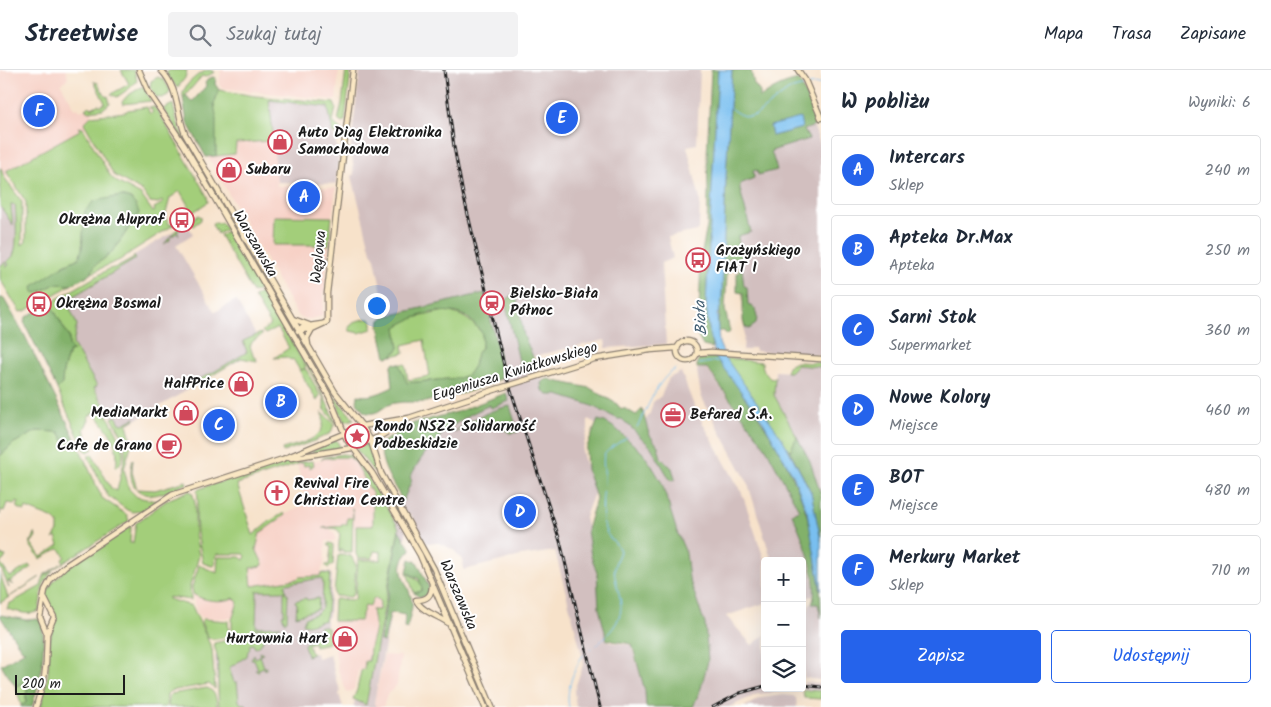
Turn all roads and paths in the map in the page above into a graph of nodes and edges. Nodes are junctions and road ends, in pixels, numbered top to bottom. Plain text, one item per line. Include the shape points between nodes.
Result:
1 (139, 70) edge
2 (161, 70) edge
3 (353, 70) edge
4 (798, 70) edge
5 (802, 70) edge
6 (806, 81) junction
7 (821, 118) edge
8 (292, 319) junction
9 (311, 327) junction
10 (299, 330) junction
11 (293, 333) junction
12 (308, 347) junction
13 (698, 350) junction
14 (676, 351) junction
15 (821, 360) edge
16 (409, 418) junction
17 (362, 426) junction
18 (344, 434) junction
19 (379, 438) junction
20 (371, 441) junction
21 (352, 448) junction
22 (310, 449) junction
23 (374, 450) junction
24 (313, 455) junction
25 (283, 459) junction
26 (432, 580) junction
27 (44, 598) junction
28 (49, 610) junction
29 (41, 612) junction
30 (43, 623) junction
31 (50, 623) junction
32 (450, 624) junction
33 (47, 634) junction
34 (36, 707) edge
35 (485, 707) edge
36 (492, 707) edge

1 - 11 street, Warszawska via 149,93 184,145
2 - 8 street, Warszawska via 172,85 185,134
3 - 9 street, Węglowa via 326,322
4 - 6 street
5 - 6 street
6 - 7 street
8 - 9 street
8 - 10 street, Warszawska
9 - 10 street, Węglowa
9 - 12 street
10 - 11 street, Węglowa
10 - 12 street, Warszawska
11 - 18 street, Warszawska via 329,396
12 - 17 street, Warszawska via 340,401
13 - 14 street via 694,343 685,341
13 - 14 street via 693,359 684,360
13 - 15 street
14 - 16 street, Eugeniusza Kwiatkowskiego, bridge via 650,350 594,359
16 - 17 street, Eugeniusza Kwiatkowskiego
16 - 19 street, Eugeniusza Kwiatkowskiego
17 - 18 street, Eugeniusza Kwiatkowskiego
17 - 20 street, Warszawska
18 - 21 street, Warszawska
18 - 22 street, Eugeniusza Kwiatkowskiego
19 - 20 street, Eugeniusza Kwiatkowskiego
19 - 23 street
20 - 21 street, Eugeniusza Kwiatkowskiego
20 - 23 street, Warszawska
21 - 24 street, Eugeniusza Kwiatkowskiego
21 - 26 street, Warszawska via 379,483
22 - 24 street
22 - 25 street, Eugeniusza Kwiatkowskiego
23 - 36 street, Warszawska via 384,479 434,569
24 - 25 street, Eugeniusza Kwiatkowskiego
25 - 27 street via 170,496 60,570 48,582
26 - 32 street, Warszawska
26 - 32 street via 430,595 416,600 417,603
27 - 28 street
27 - 29 street
28 - 29 street
28 - 31 street via 54,617
29 - 30 street
30 - 31 street
30 - 33 street
31 - 33 street
32 - 35 street, Warszawska
33 - 34 street via 45,671

